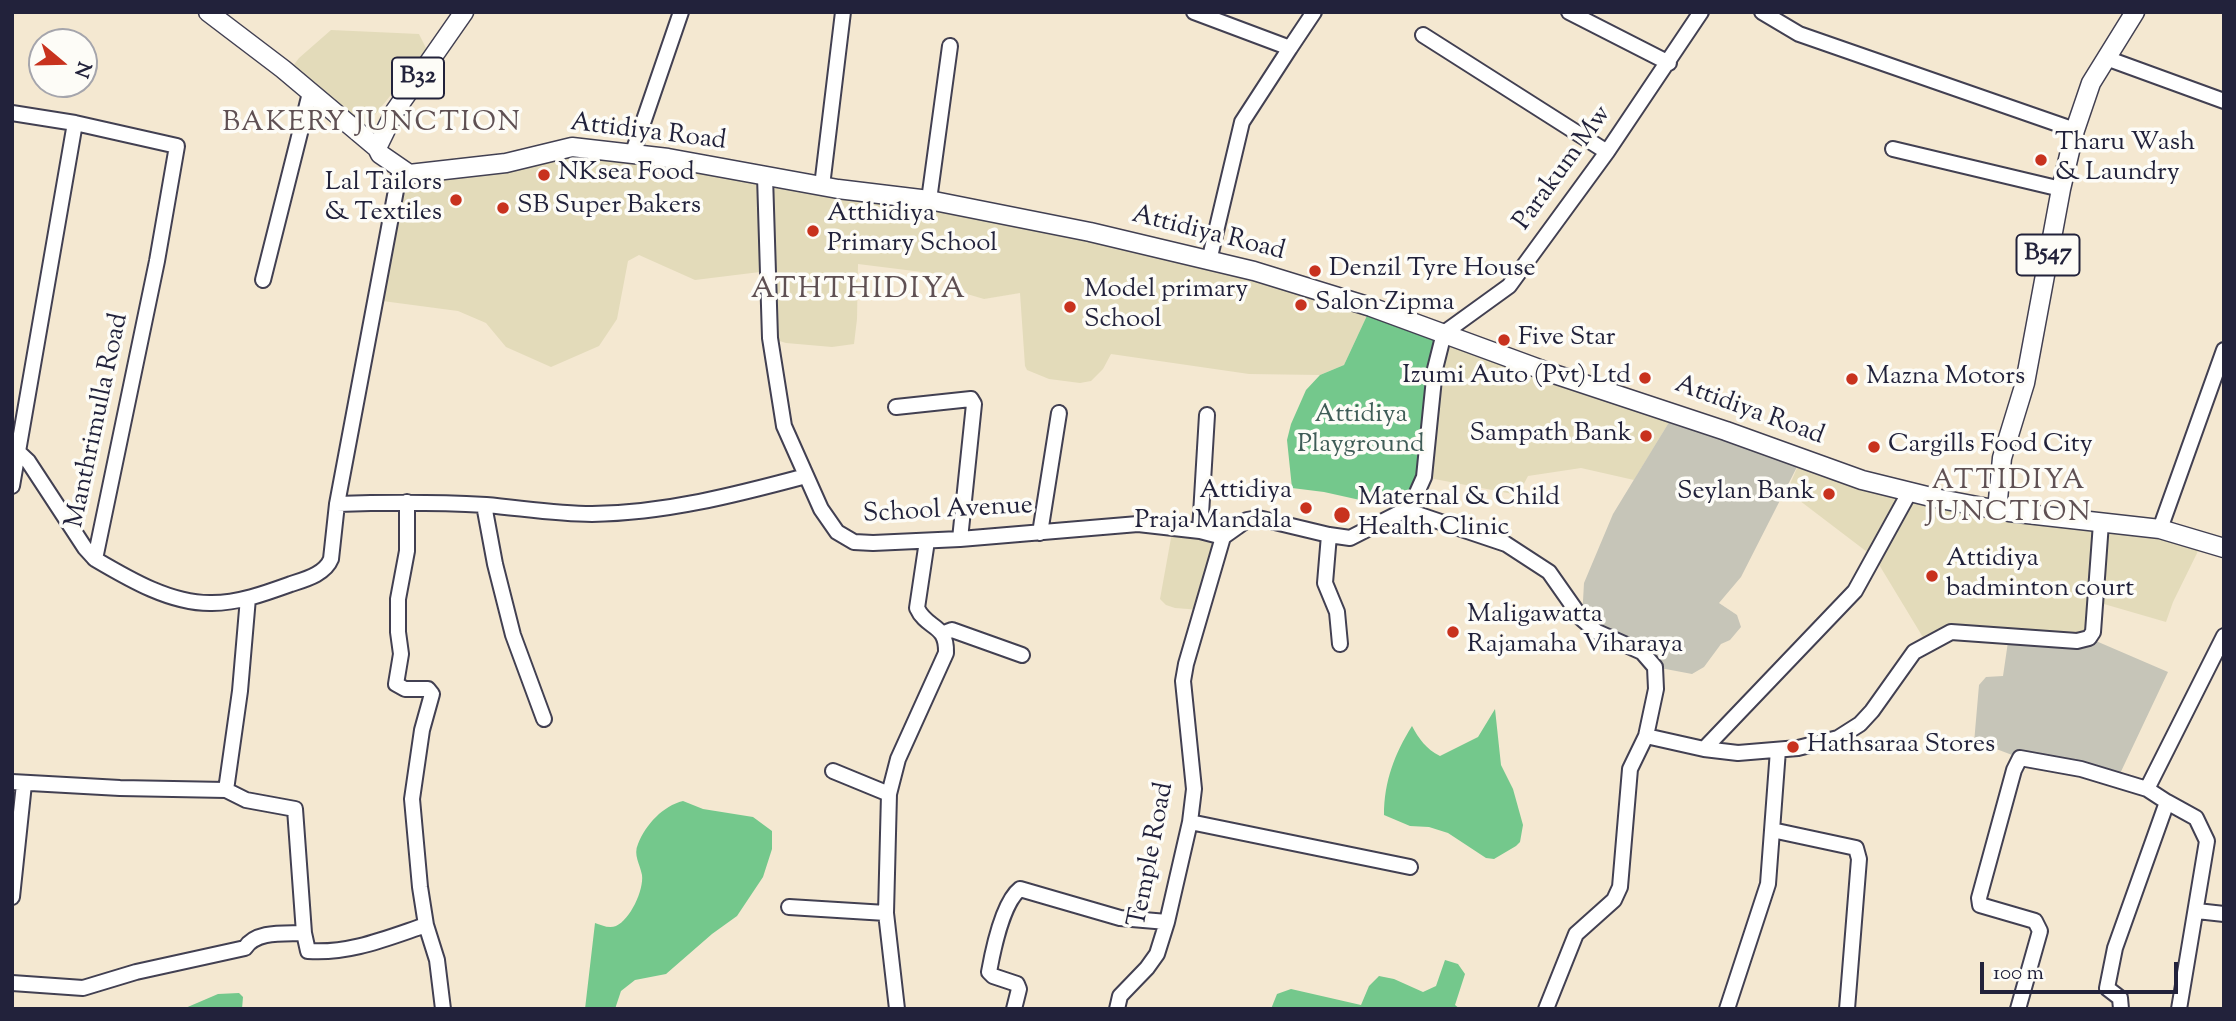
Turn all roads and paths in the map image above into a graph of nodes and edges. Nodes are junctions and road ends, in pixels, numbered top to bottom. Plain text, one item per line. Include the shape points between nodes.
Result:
1 (208, 12) edge
2 (464, 12) edge
3 (681, 12) edge
4 (842, 12) edge
5 (1194, 12) edge
6 (1314, 12) edge
7 (1569, 12) edge
8 (1701, 12) edge
9 (1762, 12) edge
10 (2135, 12) edge
11 (1423, 35) dead end
12 (950, 46) dead end
13 (1290, 48) junction
14 (2106, 58) junction
15 (1668, 63) junction
16 (310, 93) junction
17 (2224, 101) edge
18 (12, 113) edge
19 (75, 123) junction
20 (2075, 130) junction
21 (377, 148) junction
22 (1893, 149) dead end
23 (1607, 152) junction
24 (632, 155) junction
25 (400, 169) junction
26 (765, 176) junction
27 (822, 186) junction
28 (2061, 188) junction
29 (929, 200) junction
30 (1209, 261) junction
31 (263, 280) dead end
32 (1444, 333) junction
33 (2224, 350) edge
34 (896, 407) dead end
35 (1059, 413) dead end
36 (1208, 415) dead end
37 (15, 448) edge
38 (806, 476) junction
39 (12, 486) edge
40 (1909, 493) junction
41 (407, 502) junction
42 (337, 504) junction
43 (484, 505) junction
44 (1405, 510) junction
45 (1997, 510) junction
46 (2101, 523) junction
47 (2160, 530) junction
48 (1200, 531) junction
49 (1040, 533) junction
50 (1329, 535) junction
51 (1223, 537) junction
52 (960, 540) junction
53 (927, 541) junction
54 (2224, 548) edge
55 (95, 559) junction
56 (248, 598) junction
57 (944, 633) junction
58 (2224, 636) edge
59 (1340, 644) dead end
60 (1022, 654) dead end
61 (544, 719) dead end
62 (1646, 736) junction
63 (1704, 749) junction
64 (1778, 750) junction
65 (833, 771) dead end
66 (18, 783) edge
67 (2147, 789) junction
68 (226, 790) junction
69 (889, 794) junction
70 (2167, 802) junction
71 (1190, 822) junction
72 (1772, 830) junction
73 (1410, 867) dead end
74 (12, 897) edge
75 (789, 907) dead end
76 (2197, 911) junction
77 (886, 913) junction
78 (2224, 914) edge
79 (1167, 922) junction
80 (426, 925) junction
81 (304, 933) junction
82 (12, 983) edge
83 (443, 1009) edge
84 (897, 1009) edge
85 (1014, 1009) edge
86 (1117, 1009) edge
87 (1546, 1009) edge
88 (1727, 1009) edge
89 (1847, 1009) edge
90 (2018, 1009) edge
91 (2121, 1009) edge
92 (2179, 1009) edge

1 - 16 main road
2 - 21 main road, B32 via 396,111
3 - 24 street
4 - 27 street
5 - 13 street
6 - 13 street
7 - 15 street
8 - 15 street, Parakum Mw
9 - 20 street via 1798,34
10 - 14 main road, B547
11 - 23 street
12 - 29 street
13 - 30 street via 1242,122
14 - 17 street
14 - 20 main road, B547 via 2091,83
15 - 23 street, Parakum Mw
16 - 21 main road
16 - 31 street
18 - 19 street, Manthrimulla Road
19 - 37 street
19 - 55 street, Manthrimulla Road via 177,146
20 - 28 main road, B547
21 - 25 main road
22 - 28 street
23 - 32 street, Parakum Mw via 1509,286
24 - 25 main road, Attidiya Road via 572,147 506,163 409,174
24 - 26 main road, Attidiya Road
25 - 42 street, Manthrimulla Road
26 - 27 main road, Attidiya Road
26 - 38 street, School Avenue via 775,382 784,426
27 - 29 main road, Attidiya Road
28 - 45 main road, B547 via 2025,383 2002,458
29 - 30 main road, Attidiya Road
30 - 32 main road, Attidiya Road via 1301,284
32 - 40 main road, Attidiya Road
32 - 44 street via 1435,369 1424,477
33 - 47 street
34 - 52 street via 971,399 974,404
35 - 49 street
36 - 48 street
37 - 39 street
37 - 55 street
38 - 43 street via 654,510 590,514
38 - 53 street, School Avenue via 837,532 854,542
40 - 45 main road, Attidiya Road
40 - 63 street via 1855,591
41 - 42 street
41 - 43 street
41 - 80 street via 396,684 405,689 428,689 432,694 412,799
42 - 56 street, Manthrimulla Road via 328,566 306,579
43 - 61 street via 513,635
44 - 50 street via 1350,538
44 - 62 street via 1521,552 1549,572 1581,619 1597,632 1642,653 1656,667
45 - 46 main road, Attidiya Road
46 - 47 main road, Attidiya Road
46 - 64 street via 2089,638 2077,641 1951,632 1914,652 1860,724 1838,738
47 - 54 main road, Attidiya Road
48 - 49 street, School Avenue via 1138,524
48 - 51 street, School Avenue
49 - 52 street, School Avenue
50 - 51 street via 1258,517
50 - 59 street via 1325,583 1337,612
51 - 71 street, Temple Road via 1183,681 1194,772
52 - 53 street, School Avenue
53 - 57 street via 917,608
55 - 56 street, Manthrimulla Road via 148,587 188,600 209,604
56 - 68 street
57 - 60 street via 952,630
57 - 69 street via 946,653 898,759
58 - 67 street
62 - 63 street
62 - 87 street via 1630,769 1620,887 1614,900 1576,934
63 - 64 street via 1738,753
64 - 72 street
65 - 69 street
66 - 68 street
66 - 74 street
67 - 70 street
67 - 90 street via 2081,769 2020,758 1979,898 1980,905 2035,921 2040,931
68 - 81 street via 246,800 295,809
69 - 77 street
70 - 76 street via 2196,818 2207,842
70 - 91 street via 2109,972 2107,988 2120,998
71 - 73 street
71 - 79 street, Temple Road
72 - 88 street via 1768,884
72 - 89 street via 1856,848 1859,859
75 - 77 street
76 - 78 street
76 - 92 street
77 - 84 street
79 - 85 street via 1120,918 1020,889 1012,895 989,972 1017,984
79 - 86 street, Temple Road via 1157,954 1120,996
80 - 81 street via 336,951 307,951
80 - 83 street via 435,950
81 - 82 street via 265,936 245,948 83,988

